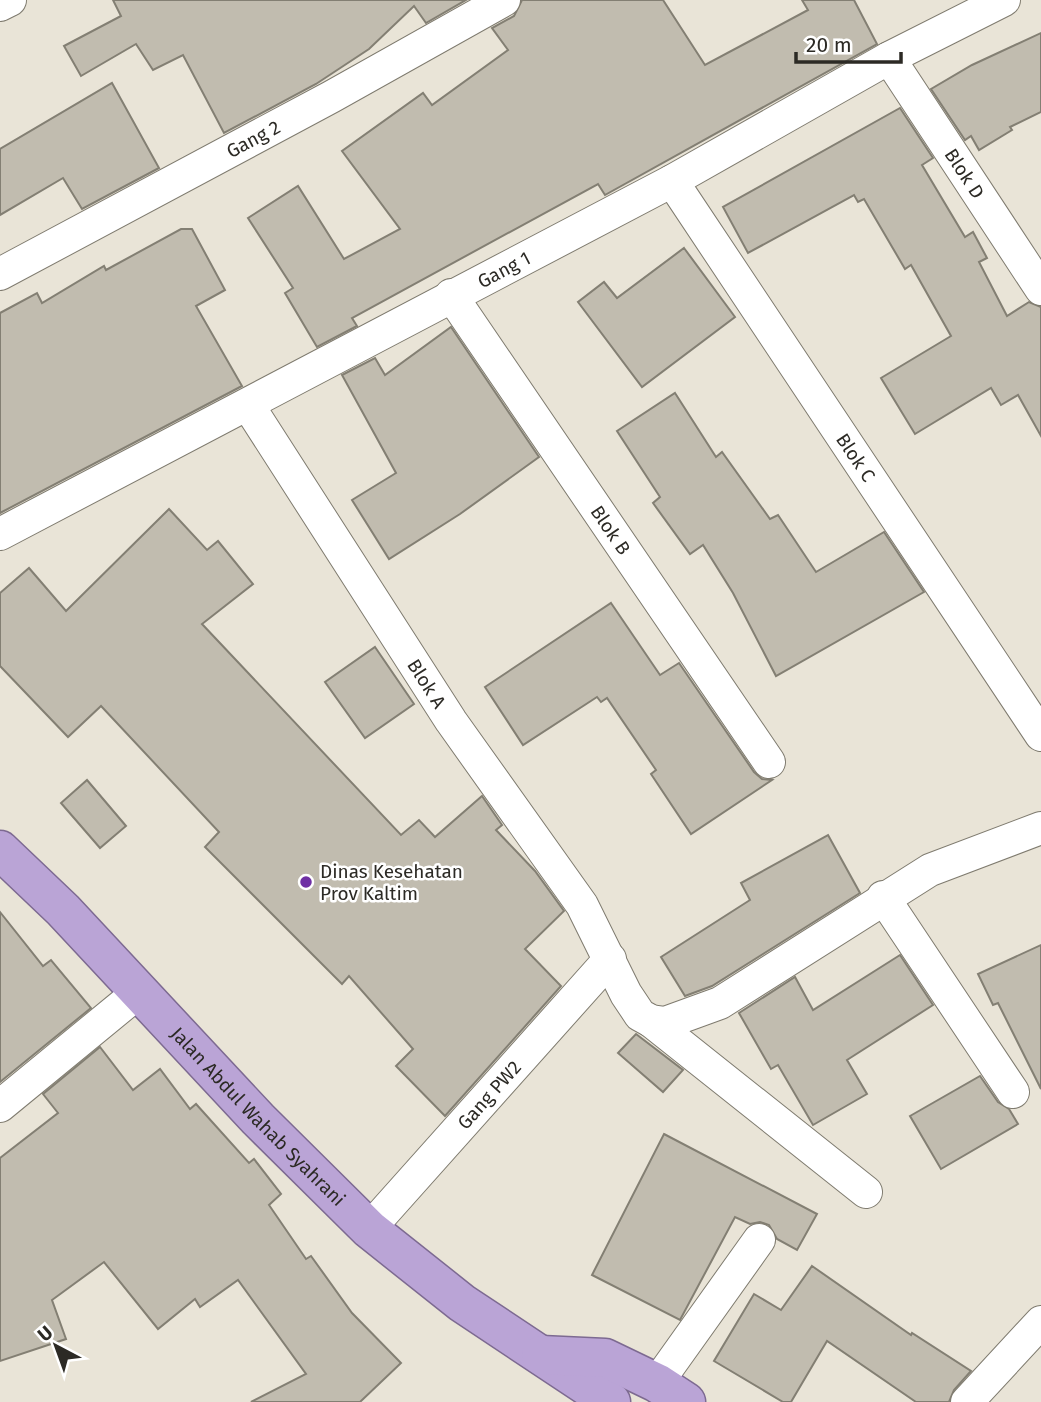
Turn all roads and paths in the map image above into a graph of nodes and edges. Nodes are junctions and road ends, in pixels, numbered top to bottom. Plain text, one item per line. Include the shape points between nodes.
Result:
1 (10, 0) edge
2 (504, 0) edge
3 (1004, 0) edge
4 (0, 5) edge
5 (889, 58) junction
6 (672, 181) junction
7 (0, 274) edge
8 (1041, 289) edge
9 (451, 295) junction
10 (248, 405) junction
11 (0, 534) edge
12 (1041, 735) edge
13 (769, 762) dead end
14 (1041, 828) edge
15 (0, 850) edge
16 (883, 897) junction
17 (610, 960) junction
18 (140, 991) junction
19 (652, 1021) junction
20 (1013, 1092) dead end
21 (0, 1106) edge
22 (866, 1192) dead end
23 (369, 1229) junction
24 (759, 1240) dead end
25 (1041, 1322) edge
26 (554, 1376) edge
27 (671, 1392) edge
28 (611, 1402) edge
29 (967, 1402) edge

1 - 4 street
2 - 7 street, Gang 2
3 - 5 street, Gang 1
5 - 6 street, Gang 1
5 - 8 street, Blok D
6 - 9 street, Gang 1
6 - 12 street, Blok C
9 - 10 street, Gang 1
9 - 13 street, Blok B
10 - 11 street, Gang 1
10 - 17 street, Blok A via 451,721 582,905
14 - 16 street via 930,870
15 - 18 highway, Jalan Abdul Wahab Syahrani
16 - 19 street via 720,1003 665,1023
16 - 20 street
17 - 19 street, Blok A via 640,1015
17 - 23 street, Gang PW2
18 - 21 street
18 - 23 highway, Jalan Abdul Wahab Syahrani via 258,1119
19 - 22 street, Blok A
23 - 26 highway, Jalan Abdul Wahab Syahrani
24 - 27 street
25 - 29 street
26 - 27 highway via 605,1358
26 - 28 highway, Jalan Abdul Wahab Syahrani

